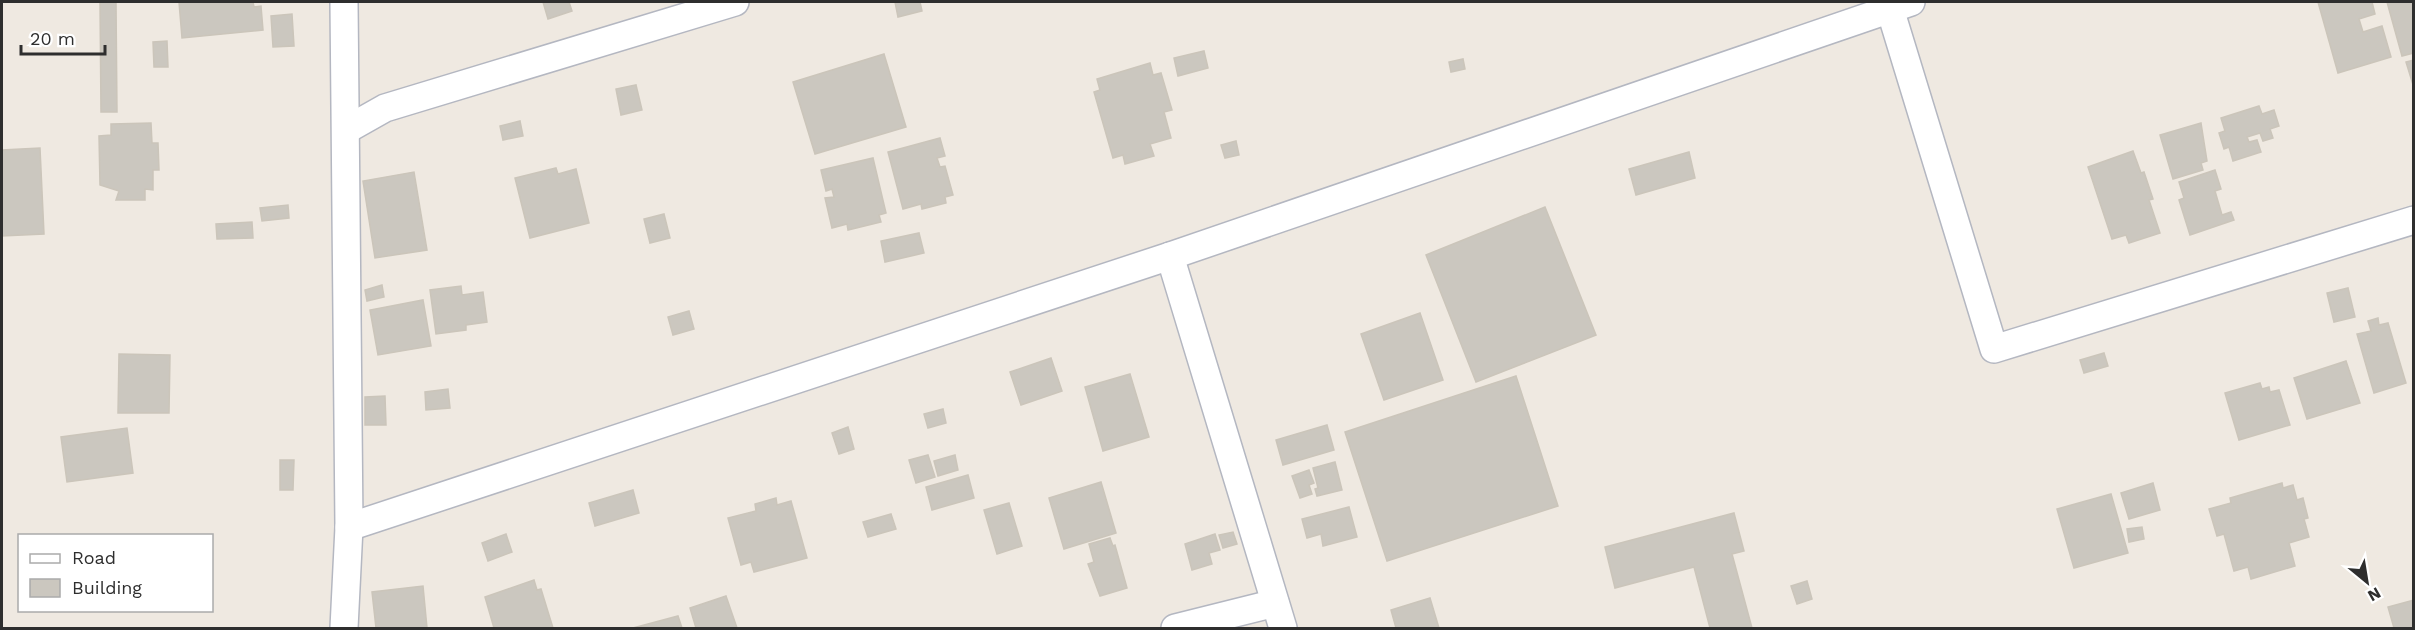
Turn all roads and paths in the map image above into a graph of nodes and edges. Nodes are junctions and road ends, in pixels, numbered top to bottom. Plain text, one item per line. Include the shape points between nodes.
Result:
1 (344, 2) edge
2 (735, 2) edge
3 (1900, 5) edge
4 (346, 130) junction
5 (2414, 220) edge
6 (1170, 256) junction
7 (349, 527) junction
8 (1275, 603) junction
9 (344, 628) edge
10 (1175, 628) edge
11 (1283, 628) edge

1 - 4 street
2 - 4 street via 385,108
3 - 5 street via 1994,348
3 - 6 street
4 - 7 street
6 - 7 street
6 - 8 street
7 - 9 street
8 - 10 street
8 - 11 street

